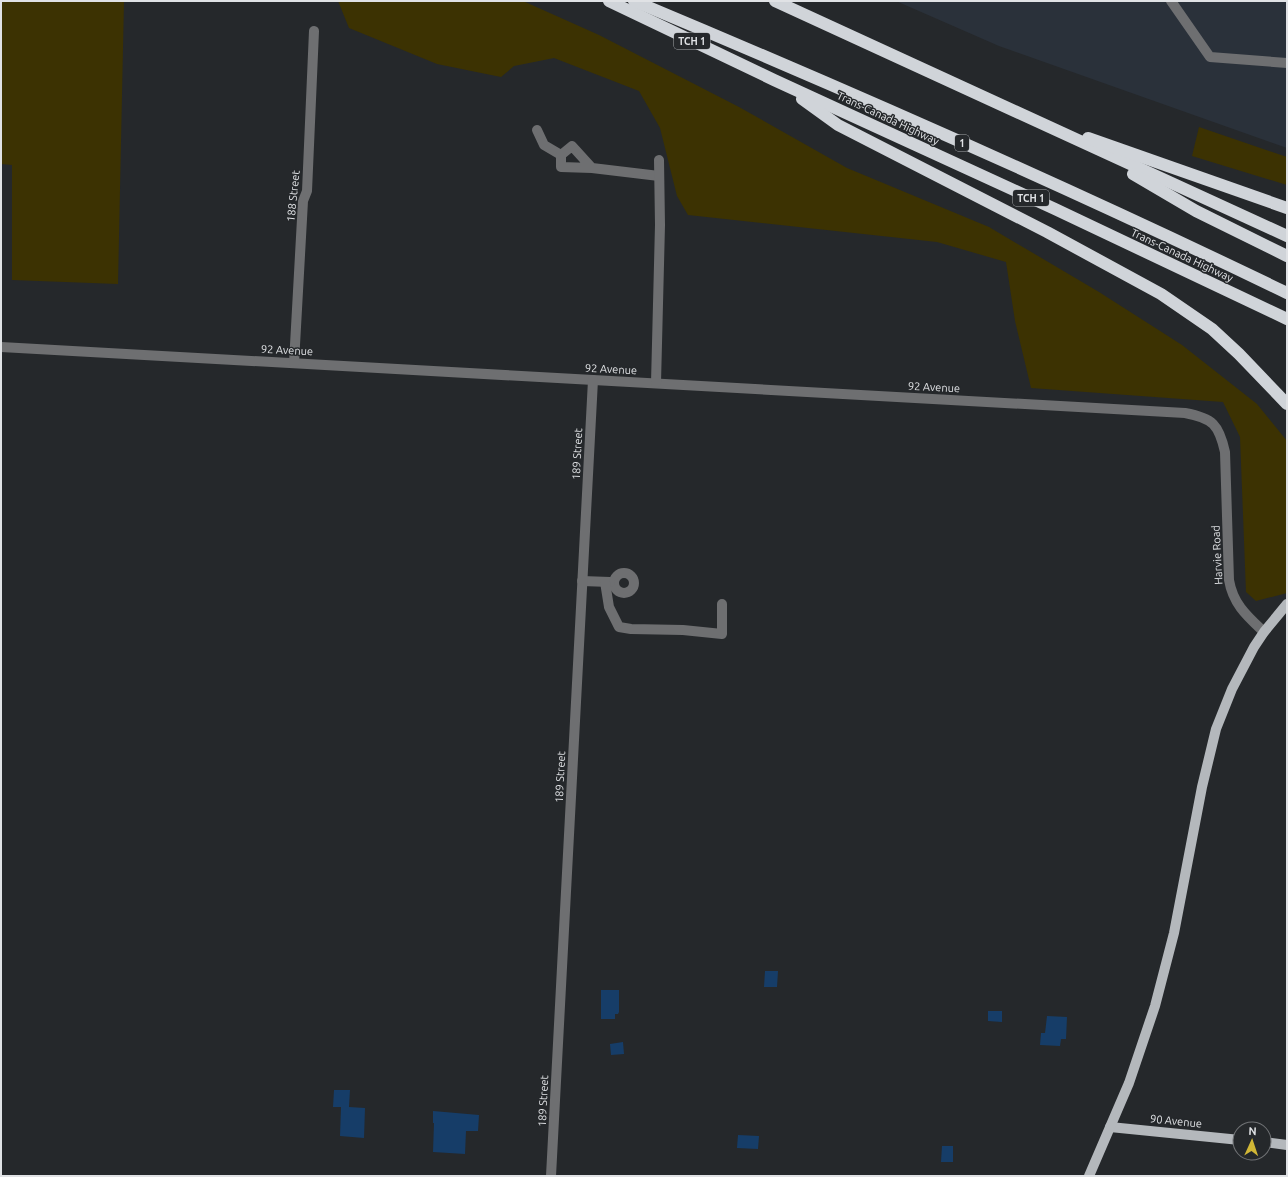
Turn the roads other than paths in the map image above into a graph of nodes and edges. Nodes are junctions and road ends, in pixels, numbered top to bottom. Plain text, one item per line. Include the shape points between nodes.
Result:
1 (609, 1) edge
2 (634, 1) edge
3 (775, 1) edge
4 (1171, 1) edge
5 (314, 31) dead end
6 (1287, 62) edge
7 (774, 80) junction
8 (1020, 115) junction
9 (537, 130) dead end
10 (1080, 142) junction
11 (561, 155) junction
12 (659, 160) dead end
13 (592, 168) junction
14 (659, 176) junction
15 (1287, 208) edge
16 (1287, 236) edge
17 (1287, 256) edge
18 (1287, 293) edge
19 (1287, 319) edge
20 (1, 347) edge
21 (294, 363) junction
22 (593, 380) junction
23 (656, 383) junction
24 (1287, 404) edge
25 (1216, 426) joint
26 (582, 581) junction
27 (722, 604) dead end
28 (1287, 604) edge
29 (1264, 632) junction
30 (1110, 1126) junction
31 (1232, 1139) edge
32 (1272, 1143) edge
33 (1287, 1145) edge
34 (551, 1176) edge
35 (1089, 1176) edge

1 - 7 highway, Trans-Canada Highway / TCH 1
2 - 18 highway, Trans-Canada Highway / 1 via 1063,187
3 - 8 highway
4 - 6 street via 1210,58
5 - 21 street, 188 Street via 307,191 303,202
7 - 19 highway, Trans-Canada Highway / TCH 1
7 - 24 highway via 838,125 1047,232 1166,297 1226,341
8 - 10 highway
8 - 15 highway
9 - 11 street via 544,145
10 - 16 highway
10 - 17 highway via 1196,211
11 - 13 street via 561,167
11 - 13 street via 572,146
12 - 14 street
13 - 14 street
14 - 23 street
20 - 21 street, 92 Avenue
21 - 22 street, 92 Avenue
22 - 23 street, 92 Avenue
22 - 26 street, 189 Street
23 - 25 street, 92 Avenue via 1185,413 1197,415
25 - 29 street, Harvie Road via 1225,452 1231,591 1243,612
26 - 27 street via 610,582 609,607 618,627 722,634
26 - 34 street, 189 Street
28 - 29 main road
29 - 30 main road via 1243,668 1223,711 1211,748 1174,933 1155,1006 1129,1084
30 - 31 main road, 90 Avenue
30 - 35 main road
32 - 33 main road

